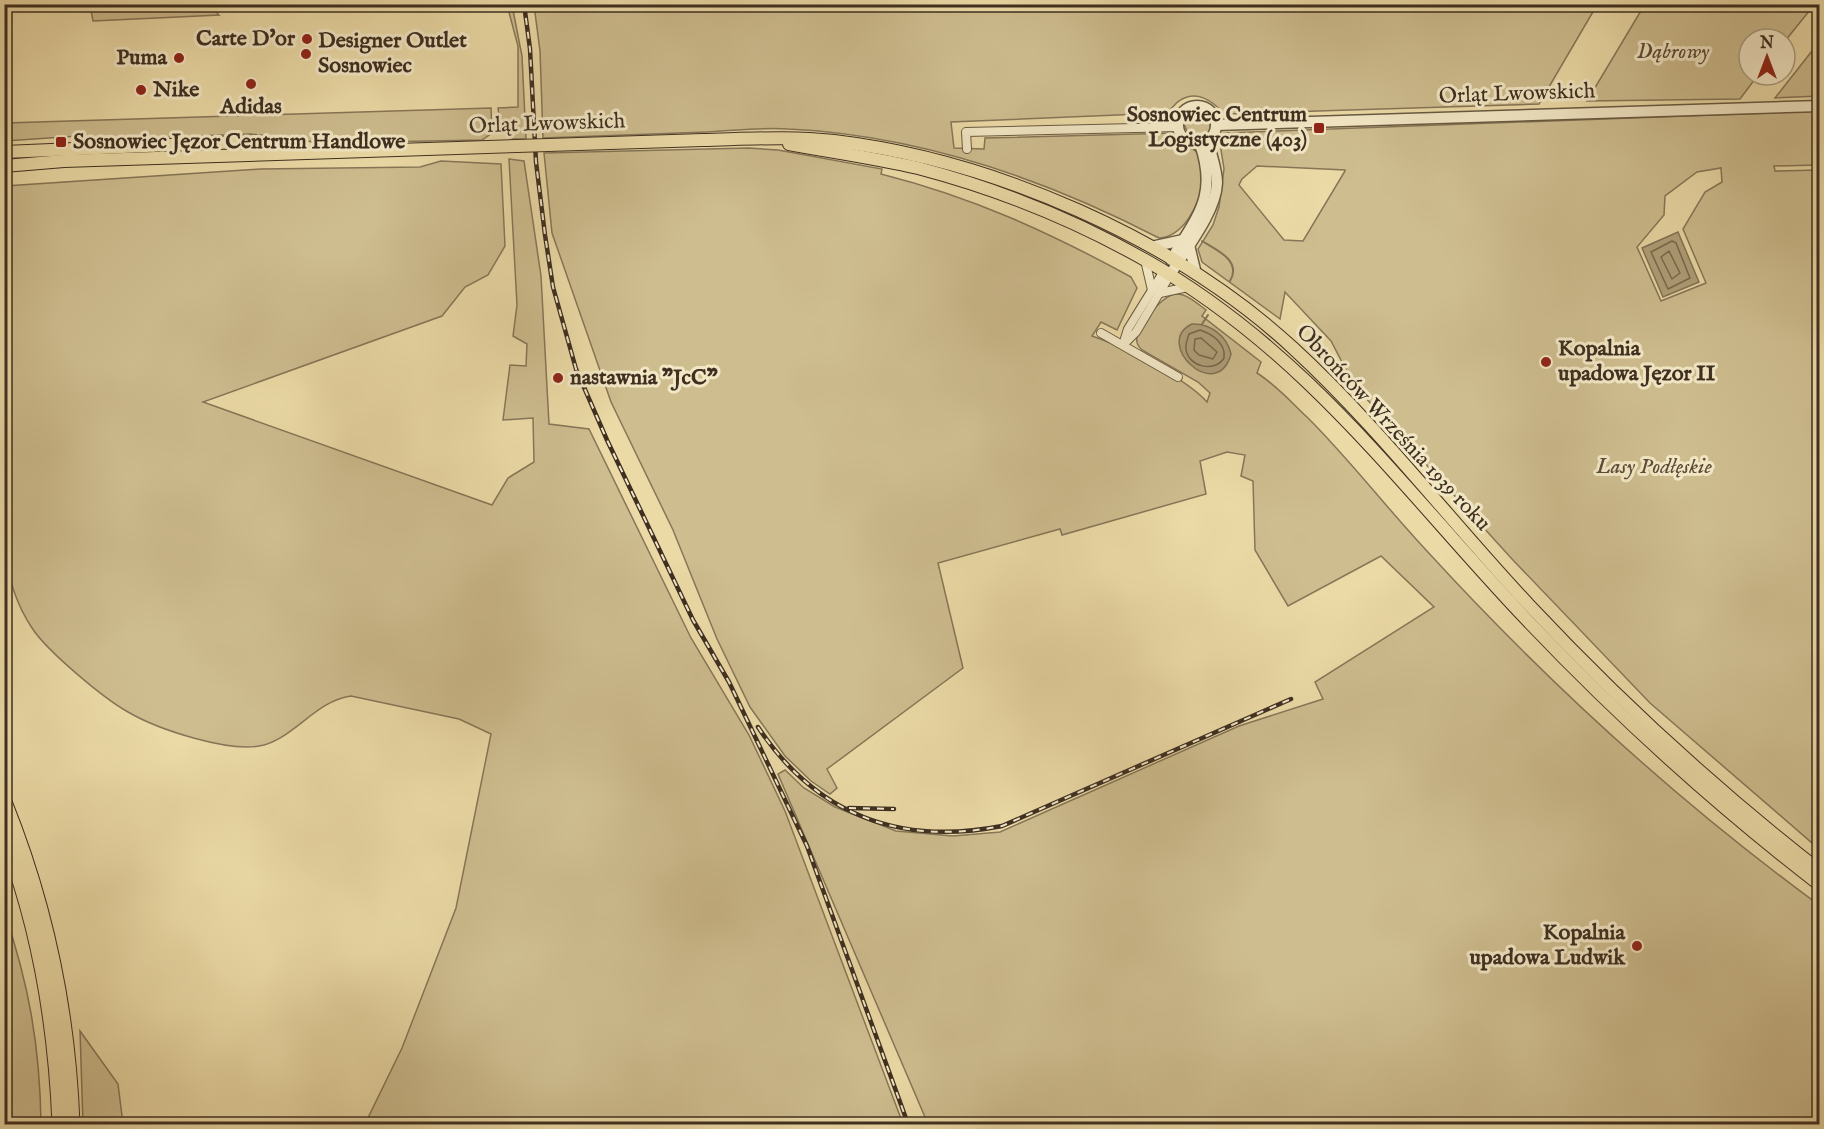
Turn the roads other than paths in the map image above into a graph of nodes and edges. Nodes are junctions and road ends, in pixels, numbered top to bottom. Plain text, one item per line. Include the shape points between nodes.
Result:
1 (1820, 106) edge
2 (1216, 125) junction
3 (1178, 127) junction
4 (752, 139) junction
5 (1204, 143) junction
6 (967, 148) dead end
7 (343, 151) junction
8 (4, 152) edge
9 (4, 166) edge
10 (1186, 242) junction
11 (1151, 247) junction
12 (1145, 260) junction
13 (1175, 261) junction
14 (1167, 273) junction
15 (1196, 274) junction
16 (1189, 287) junction
17 (1156, 292) junction
18 (1101, 333) dead end
19 (1123, 345) junction
20 (1178, 377) dead end
21 (4, 802) edge
22 (4, 835) edge
23 (1820, 872) edge
24 (1820, 885) edge
25 (60, 1125) edge
26 (72, 1125) edge

1 - 2 street, Orląt Lwowskich
2 - 3 street via 1210,111 1196,106 1183,113
2 - 5 street via 1214,134
3 - 5 street via 1188,142
3 - 6 street via 966,132
4 - 7 main road, Orląt Lwowskich, bridge
4 - 11 main road, Obrońców Września 1939 roku via 834,141 933,161 1077,209
4 - 12 main road, Obrońców Września 1939 roku via 881,160 954,178 1043,209
5 - 10 street via 1207,192
7 - 8 main road, Orląt Lwowskich via 241,142
7 - 9 main road, Orląt Lwowskich
10 - 11 street
10 - 13 street
10 - 15 street
11 - 13 main road, Obrońców Września 1939 roku
12 - 14 main road, Obrońców Września 1939 roku
12 - 17 street
13 - 14 street
13 - 15 main road, Obrońców Września 1939 roku
14 - 16 main road, Obrońców Września 1939 roku
14 - 17 street
15 - 23 main road, Obrońców Września 1939 roku via 1302,356 1578,656 1698,770
16 - 17 street
16 - 24 main road, Obrońców Września 1939 roku via 1264,342 1317,389 1493,583 1594,687 1704,790
17 - 19 street via 1136,332
18 - 19 street
19 - 20 street
21 - 26 highway via 31,875 54,962
22 - 25 highway via 27,904 46,987

